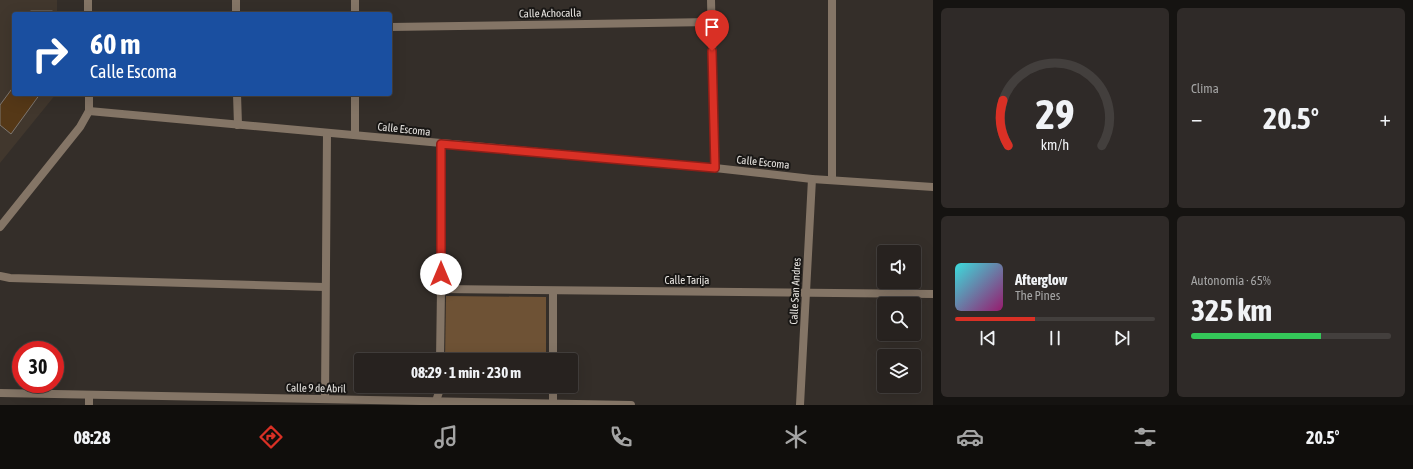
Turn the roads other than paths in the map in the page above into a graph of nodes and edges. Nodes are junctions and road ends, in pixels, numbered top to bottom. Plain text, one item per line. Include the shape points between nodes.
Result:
1 (88, 0) edge
2 (236, 0) edge
3 (355, 0) edge
4 (711, 0) edge
5 (832, 0) edge
6 (88, 12) edge
7 (236, 12) edge
8 (355, 12) edge
9 (711, 22) junction
10 (392, 27) edge
11 (89, 96) edge
12 (237, 96) edge
13 (355, 96) edge
14 (89, 111) junction
15 (238, 125) junction
16 (327, 132) junction
17 (355, 135) junction
18 (441, 144) junction
19 (715, 168) junction
20 (812, 179) junction
21 (832, 180) junction
22 (933, 187) edge
23 (0, 227) edge
24 (0, 276) edge
25 (325, 287) junction
26 (441, 289) junction
27 (553, 291) junction
28 (806, 292) junction
29 (933, 294) edge
30 (440, 353) edge
31 (553, 353) edge
32 (0, 393) edge
33 (439, 393) edge
34 (552, 393) edge
35 (89, 395) junction
36 (325, 399) junction
37 (435, 403) edge
38 (550, 404) edge
39 (89, 405) edge
40 (631, 405) edge
41 (800, 405) edge

1 - 6 street
2 - 7 street
3 - 8 street
4 - 9 street
5 - 21 street
9 - 10 street, Calle Achocalla
9 - 19 street
11 - 14 street
12 - 15 street
13 - 17 street
14 - 15 street, Calle Escoma
14 - 23 street via 80,128
15 - 16 street, Calle Escoma
16 - 17 street, Calle Escoma
16 - 25 street
17 - 18 street, Calle Escoma
18 - 19 street, Calle Escoma
18 - 26 street
19 - 20 street, Calle Escoma
20 - 21 street, Calle Escoma
20 - 28 street, Calle San Andres
21 - 22 street, Calle Escoma
24 - 25 street
25 - 36 street
26 - 27 street, Calle Tarija
26 - 30 street
27 - 28 street, Calle Tarija
27 - 31 street
28 - 29 street, Calle Tarija
28 - 41 street, Calle San Andres
32 - 35 street, Calle 9 de Abril
33 - 37 street
34 - 38 street
35 - 36 street, Calle 9 de Abril
35 - 39 street
36 - 37 street, Calle 9 de Abril
37 - 38 street, Calle 9 de Abril
38 - 40 street, Calle 9 de Abril

